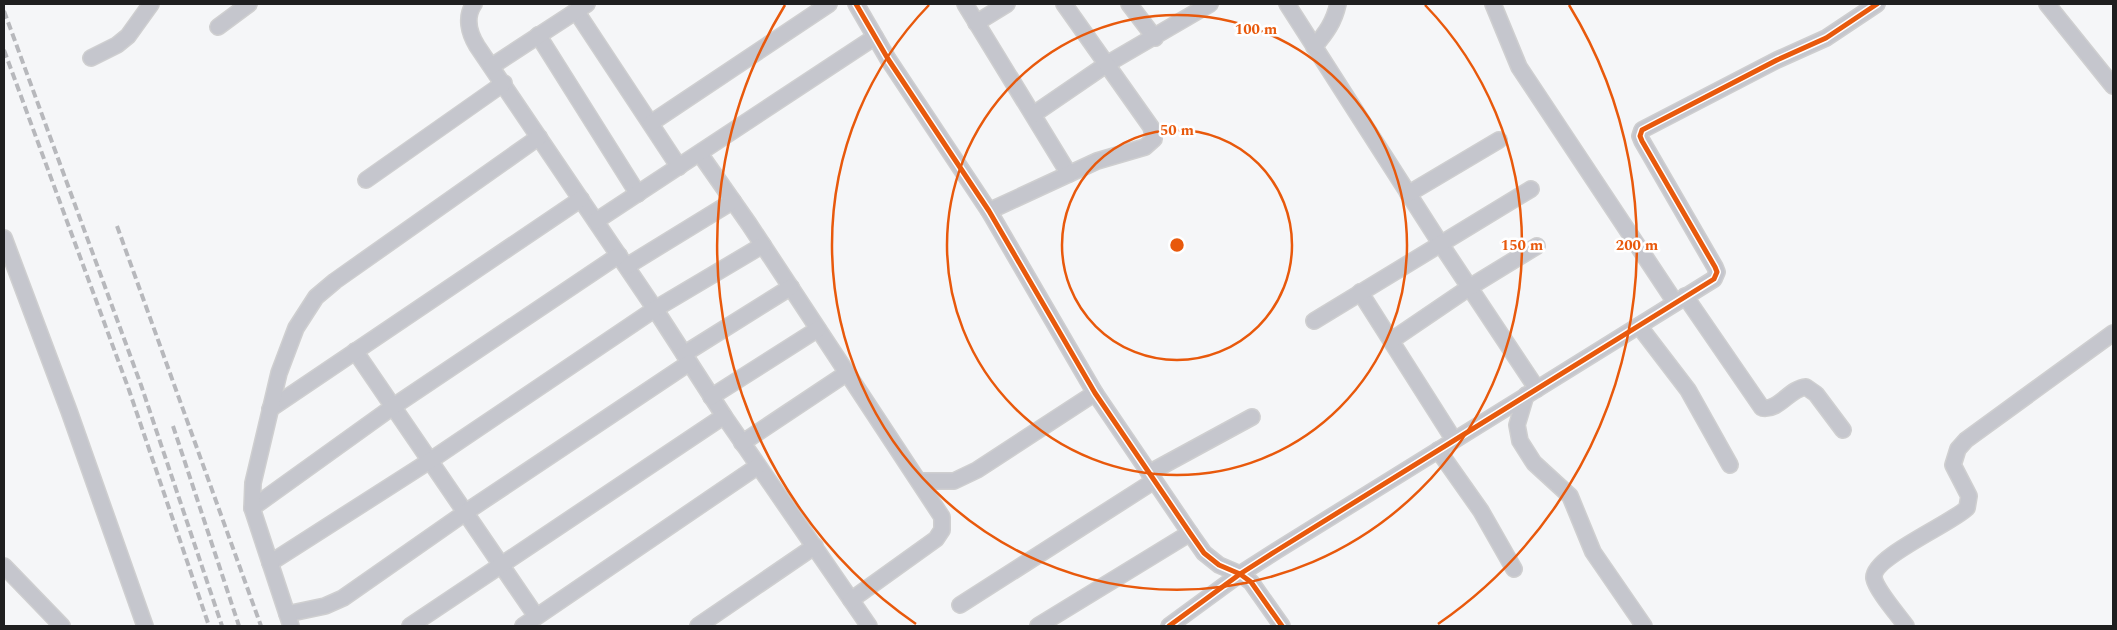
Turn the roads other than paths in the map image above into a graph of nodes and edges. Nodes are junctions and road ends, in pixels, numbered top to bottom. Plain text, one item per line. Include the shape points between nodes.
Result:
1 (151, 4) edge
2 (249, 4) edge
3 (474, 4) edge
4 (829, 4) edge
5 (856, 4) edge
6 (965, 4) edge
7 (1007, 4) edge
8 (1064, 4) edge
9 (1129, 4) edge
10 (1210, 4) edge
11 (1287, 4) edge
12 (1338, 4) edge
13 (1877, 4) edge
14 (2048, 4) edge
15 (1496, 5) edge
16 (581, 7) edge
17 (976, 23) junction
18 (218, 27) dead end
19 (538, 35) junction
20 (875, 37) junction
21 (1155, 38) junction
22 (1314, 47) junction
23 (91, 58) dead end
24 (1107, 64) junction
25 (492, 66) junction
26 (504, 82) junction
27 (2113, 86) edge
28 (1034, 114) junction
29 (651, 123) junction
30 (540, 137) junction
31 (1499, 140) dead end
32 (700, 154) junction
33 (680, 167) junction
34 (1069, 174) junction
35 (366, 180) dead end
36 (1531, 189) dead end
37 (638, 194) junction
38 (1408, 194) junction
39 (581, 199) junction
40 (733, 201) junction
41 (989, 212) junction
42 (596, 221) junction
43 (4, 238) edge
44 (1440, 243) junction
45 (763, 245) junction
46 (1537, 246) dead end
47 (623, 261) junction
48 (1470, 287) junction
49 (791, 288) junction
50 (1360, 292) junction
51 (1680, 299) junction
52 (655, 309) junction
53 (1314, 321) dead end
54 (1638, 326) junction
55 (818, 329) junction
56 (2113, 333) edge
57 (1392, 340) junction
58 (356, 351) junction
59 (686, 358) junction
60 (847, 373) junction
61 (1531, 392) junction
62 (1095, 394) junction
63 (711, 397) junction
64 (394, 406) junction
65 (270, 409) junction
66 (724, 416) junction
67 (1252, 417) dead end
68 (1843, 430) dead end
69 (1454, 440) junction
70 (742, 443) junction
71 (1438, 450) junction
72 (430, 460) junction
73 (1730, 465) dead end
74 (758, 466) junction
75 (1152, 477) junction
76 (919, 481) junction
77 (252, 508) junction
78 (466, 512) junction
79 (1190, 533) junction
80 (815, 546) junction
81 (270, 562) junction
82 (501, 565) junction
83 (4, 566) edge
84 (1514, 569) dead end
85 (1240, 574) junction
86 (852, 600) junction
87 (960, 606) dead end
88 (536, 616) junction
89 (289, 620) edge
90 (62, 626) edge
91 (145, 626) edge
92 (410, 626) edge
93 (523, 626) edge
94 (698, 626) edge
95 (869, 626) edge
96 (1038, 626) edge
97 (1169, 626) edge
98 (1282, 626) edge
99 (1644, 626) edge
100 (1906, 626) edge

1 - 23 street via 128,36
2 - 18 street
3 - 25 street via 469,20 470,34
4 - 29 street
5 - 20 street
6 - 17 street
7 - 17 street
8 - 24 street
9 - 21 street
10 - 21 street
11 - 22 street
12 - 22 street via 1335,18
13 - 51 street via 1826,38 1642,130 1642,141 1717,272 1714,279
14 - 27 street
15 - 51 street via 1509,48 1519,67
16 - 19 street
16 - 29 street
17 - 28 street
19 - 25 street
19 - 37 street
20 - 32 street
20 - 41 street
21 - 24 street
22 - 38 street
24 - 28 street
24 - 34 street via 1151,127 1154,139 1145,147 1110,156
25 - 26 street
26 - 30 street
26 - 35 street
28 - 34 street
29 - 33 street
30 - 39 street
30 - 65 street via 316,297 296,328
31 - 38 street
32 - 33 street
32 - 40 street
33 - 37 street
34 - 41 street
36 - 44 street
37 - 42 street
38 - 44 street
39 - 42 street
39 - 58 street
40 - 45 street
40 - 47 street
41 - 62 street
42 - 47 street
43 - 91 street via 73,420
44 - 48 street
44 - 50 street
45 - 49 street
45 - 52 street
46 - 48 street
47 - 52 street
47 - 64 street
48 - 57 street
48 - 61 street
49 - 55 street
49 - 59 street
50 - 53 street
50 - 57 street
51 - 54 street
51 - 68 street via 1762,408 1770,409 1806,387 1816,394
52 - 59 street
52 - 72 street
54 - 61 street
54 - 73 street via 1688,390
55 - 60 street
55 - 63 street
56 - 100 street via 1958,448 1953,465 1969,496 1967,508 1888,557 1876,570 1874,578 1878,587
57 - 69 street
58 - 64 street
58 - 65 street
59 - 63 street
59 - 78 street
60 - 70 street
60 - 76 street
61 - 69 street
61 - 99 street via 1517,425 1520,441 1534,463 1570,496 1593,552
62 - 75 street
62 - 76 street via 977,470 954,481
63 - 66 street
64 - 72 street
64 - 77 street
65 - 77 street via 253,483
66 - 70 street
66 - 82 street
67 - 75 street
69 - 71 street
70 - 74 street
71 - 84 street via 1481,511
71 - 85 street
72 - 78 street
72 - 81 street
74 - 80 street
74 - 88 street
75 - 79 street
75 - 87 street
76 - 86 street via 942,517 940,535
77 - 81 street
78 - 82 street
78 - 89 street via 343,598
79 - 85 street via 1204,553 1219,565
79 - 96 street
80 - 86 street
80 - 94 street
81 - 89 street
82 - 88 street
82 - 92 street
83 - 90 street
85 - 97 street
85 - 98 street via 1264,596
86 - 95 street
88 - 93 street

